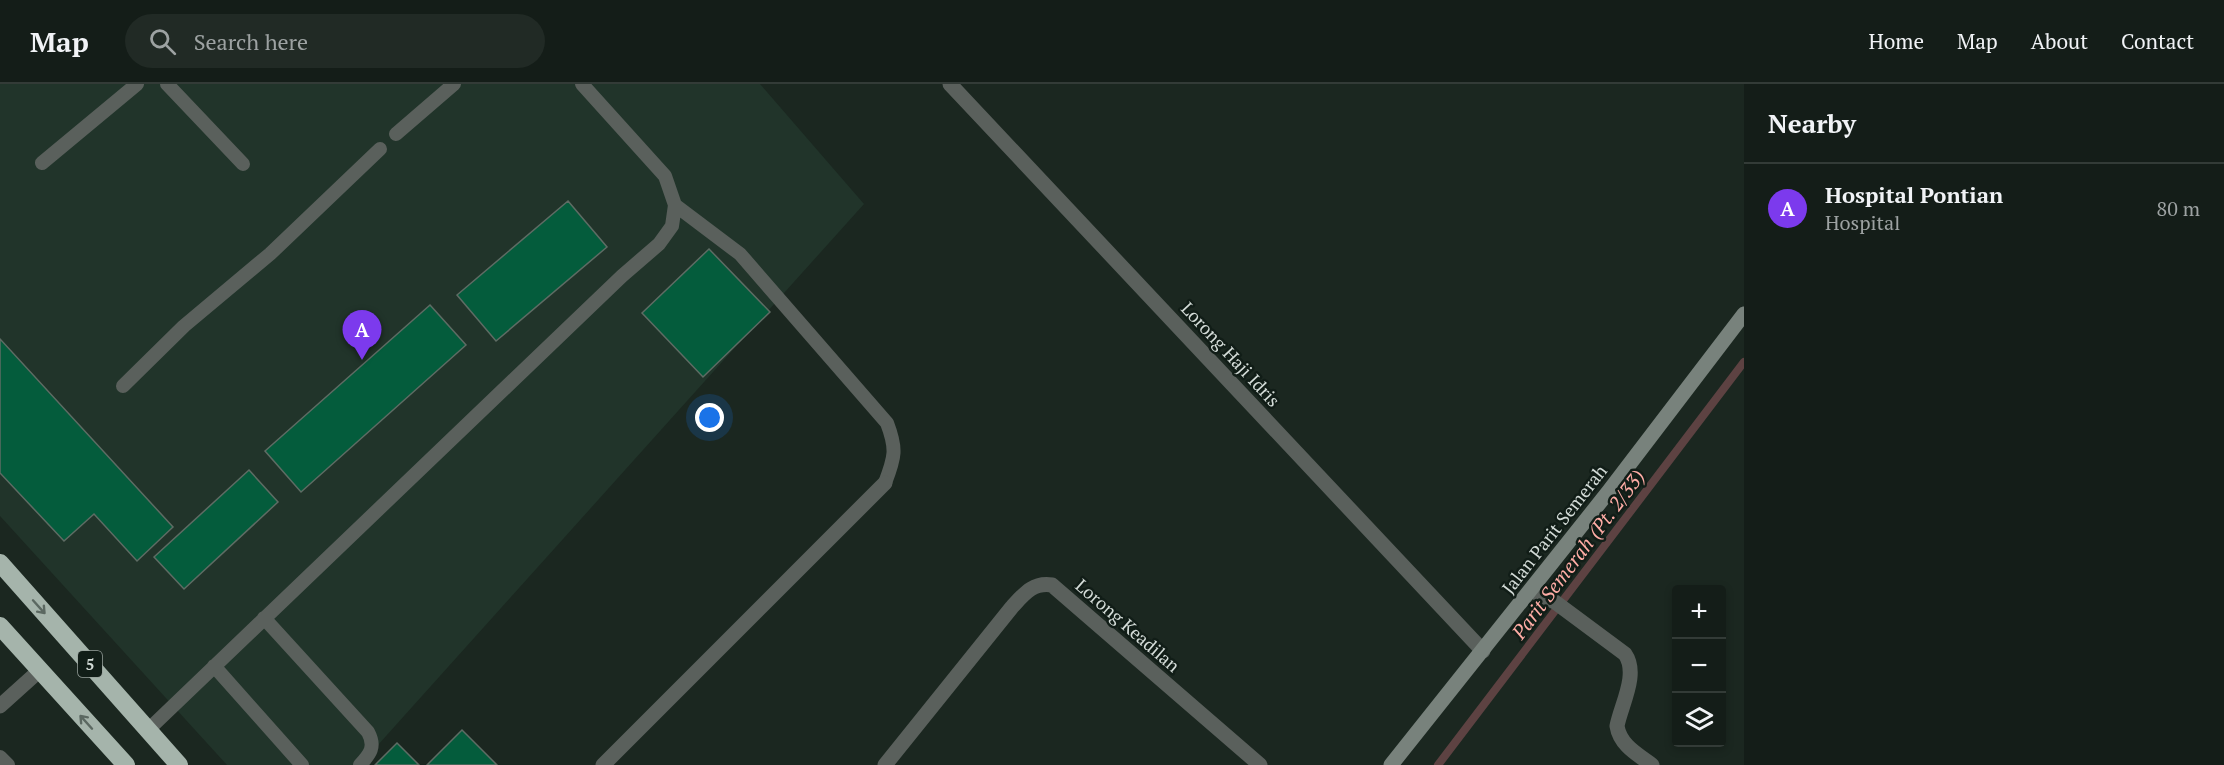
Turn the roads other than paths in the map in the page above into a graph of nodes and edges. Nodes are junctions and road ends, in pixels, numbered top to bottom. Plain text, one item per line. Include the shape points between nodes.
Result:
1 (137, 84) edge
2 (167, 84) edge
3 (453, 84) edge
4 (582, 84) edge
5 (950, 84) edge
6 (396, 134) dead end
7 (380, 149) dead end
8 (42, 163) dead end
9 (243, 164) dead end
10 (675, 205) junction
11 (1744, 314) edge
12 (123, 386) dead end
13 (885, 483) joint
14 (0, 563) edge
15 (1531, 590) junction
16 (264, 618) junction
17 (0, 626) edge
18 (1483, 651) junction
19 (214, 666) junction
20 (40, 670) junction
21 (0, 706) edge
22 (148, 730) junction
23 (0, 757) edge
24 (8, 765) edge
25 (126, 765) edge
26 (179, 765) edge
27 (302, 765) edge
28 (360, 765) edge
29 (603, 765) edge
30 (885, 765) edge
31 (1260, 765) edge
32 (1392, 765) edge
33 (1652, 765) edge

1 - 8 lane
2 - 9 lane
3 - 6 lane
4 - 10 lane via 665,176
5 - 18 street, Lorong Haji Idris
7 - 12 lane
10 - 13 lane via 740,254 887,423 894,442
10 - 16 lane via 672,226 659,244
11 - 15 main road, Jalan Parit Semerah
13 - 29 street
14 -> 22 highway, 5
15 - 18 main road, Jalan Parit Semerah
15 - 33 street via 1555,602 1625,654 1630,672 1618,735
16 - 19 lane
16 - 28 lane via 368,732 371,753
17 - 20 highway, 5
18 - 32 main road, Jalan Parit Semerah
19 - 22 lane
19 - 27 lane
20 - 21 street
25 -> 20 highway, 5
22 - 26 highway, 5
23 - 24 lane
30 - 31 street, Lorong Keadilan via 1012,607 1028,590 1042,584 1053,585

